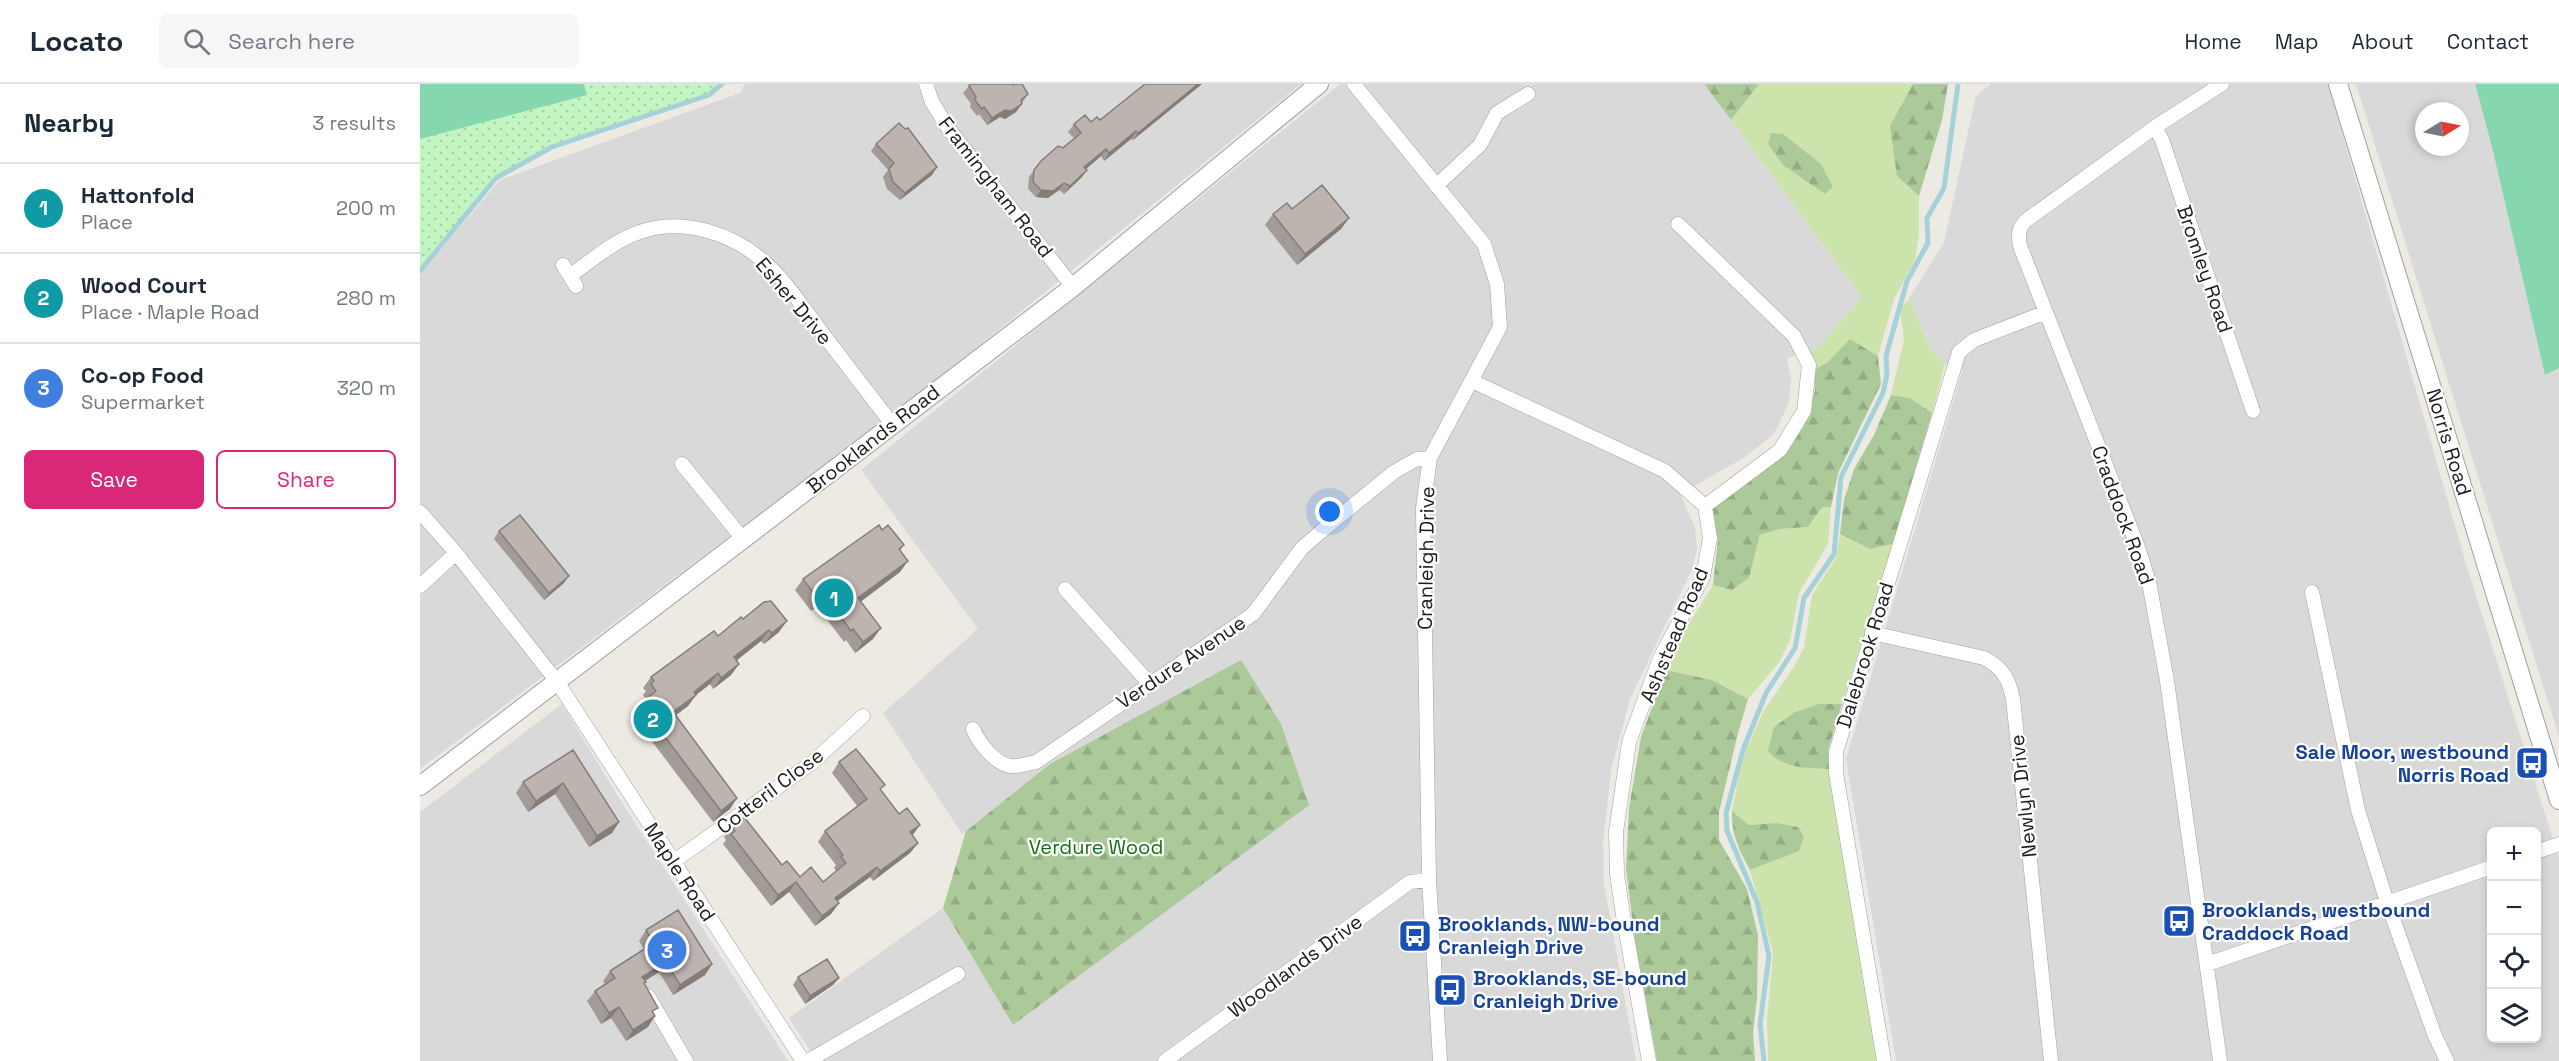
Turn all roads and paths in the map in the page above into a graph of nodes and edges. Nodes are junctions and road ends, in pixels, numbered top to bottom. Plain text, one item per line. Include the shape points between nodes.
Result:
1 (926, 84) edge
2 (1319, 84) edge
3 (1354, 84) edge
4 (2222, 84) edge
5 (2338, 84) edge
6 (1528, 94) dead end
7 (2155, 128) junction
8 (1436, 186) junction
9 (1678, 224) dead end
10 (569, 276) dead end
11 (1073, 286) junction
12 (2046, 312) junction
13 (1472, 381) junction
14 (2253, 411) dead end
15 (892, 424) junction
16 (1430, 458) junction
17 (681, 464) dead end
18 (1705, 506) junction
19 (420, 512) edge
20 (743, 539) junction
21 (456, 553) junction
22 (420, 586) edge
23 (1065, 589) dead end
24 (2312, 592) dead end
25 (1872, 633) junction
26 (558, 682) junction
27 (1149, 683) junction
28 (863, 716) dead end
29 (973, 729) dead end
30 (420, 786) edge
31 (2559, 801) edge
32 (2559, 844) edge
33 (2541, 850) edge
34 (673, 862) junction
35 (2487, 869) edge
36 (1429, 880) junction
37 (2387, 902) junction
38 (2207, 964) junction
39 (958, 975) dead end
40 (648, 996) edge
41 (686, 1061) edge
42 (803, 1061) edge
43 (808, 1061) edge
44 (1165, 1061) edge
45 (1440, 1061) edge
46 (1649, 1061) edge
47 (1884, 1061) edge
48 (2051, 1061) edge
49 (2220, 1061) edge
50 (2448, 1061) edge

1 - 11 street, Framingham Road via 948,128
2 - 11 street, Brooklands Road
3 - 8 street, Cranleigh Drive
4 - 7 street, Craddock Road
5 - 31 street, Norris Road
6 - 8 street via 1497,113 1480,145
7 - 12 street, Craddock Road via 2021,225 2020,246
7 - 14 street, Bromley Road
8 - 13 street, Cranleigh Drive via 1484,244 1497,284 1500,327
9 - 18 street via 1794,336 1809,365 1804,411 1780,450
10 - 15 street, Esher Drive via 615,244 647,230 686,227 730,240 763,261 784,284
11 - 15 street, Brooklands Road
12 - 25 street, Dalebrook Road via 1974,340 1959,352
12 - 38 street, Craddock Road via 2149,582
13 - 16 street, Cranleigh Drive
13 - 18 street via 1665,471
15 - 20 street, Brooklands Road
16 - 27 street, Verdure Avenue via 1417,459 1394,472 1302,548 1253,614
16 - 36 street, Cranleigh Drive via 1423,508
17 - 20 street
18 - 46 street, Ashstead Road via 1710,538 1703,577 1660,658 1629,742 1616,832 1617,874
19 - 21 street, Maple Road
20 - 26 street, Brooklands Road
21 - 22 street
21 - 26 street, Maple Road
23 - 27 street
24 - 37 street via 2356,799
25 - 47 street, Dalebrook Road via 1836,753 1836,773
25 - 48 street, Newlyn Drive via 1984,658 1996,664 2010,683
26 - 30 street, Brooklands Road
26 - 34 street, Maple Road
27 - 29 street, Verdure Avenue via 1036,762 1011,766 995,759 977,740
28 - 34 street, Cotteril Close via 813,762
32 - 33 street
34 - 42 street, Maple Road
35 - 37 street
36 - 44 street, Woodlands Drive via 1410,882
36 - 45 street, Cranleigh Drive
37 - 38 street
37 - 50 street via 2435,1036
38 - 49 street, Craddock Road
39 - 43 street
40 - 41 street

